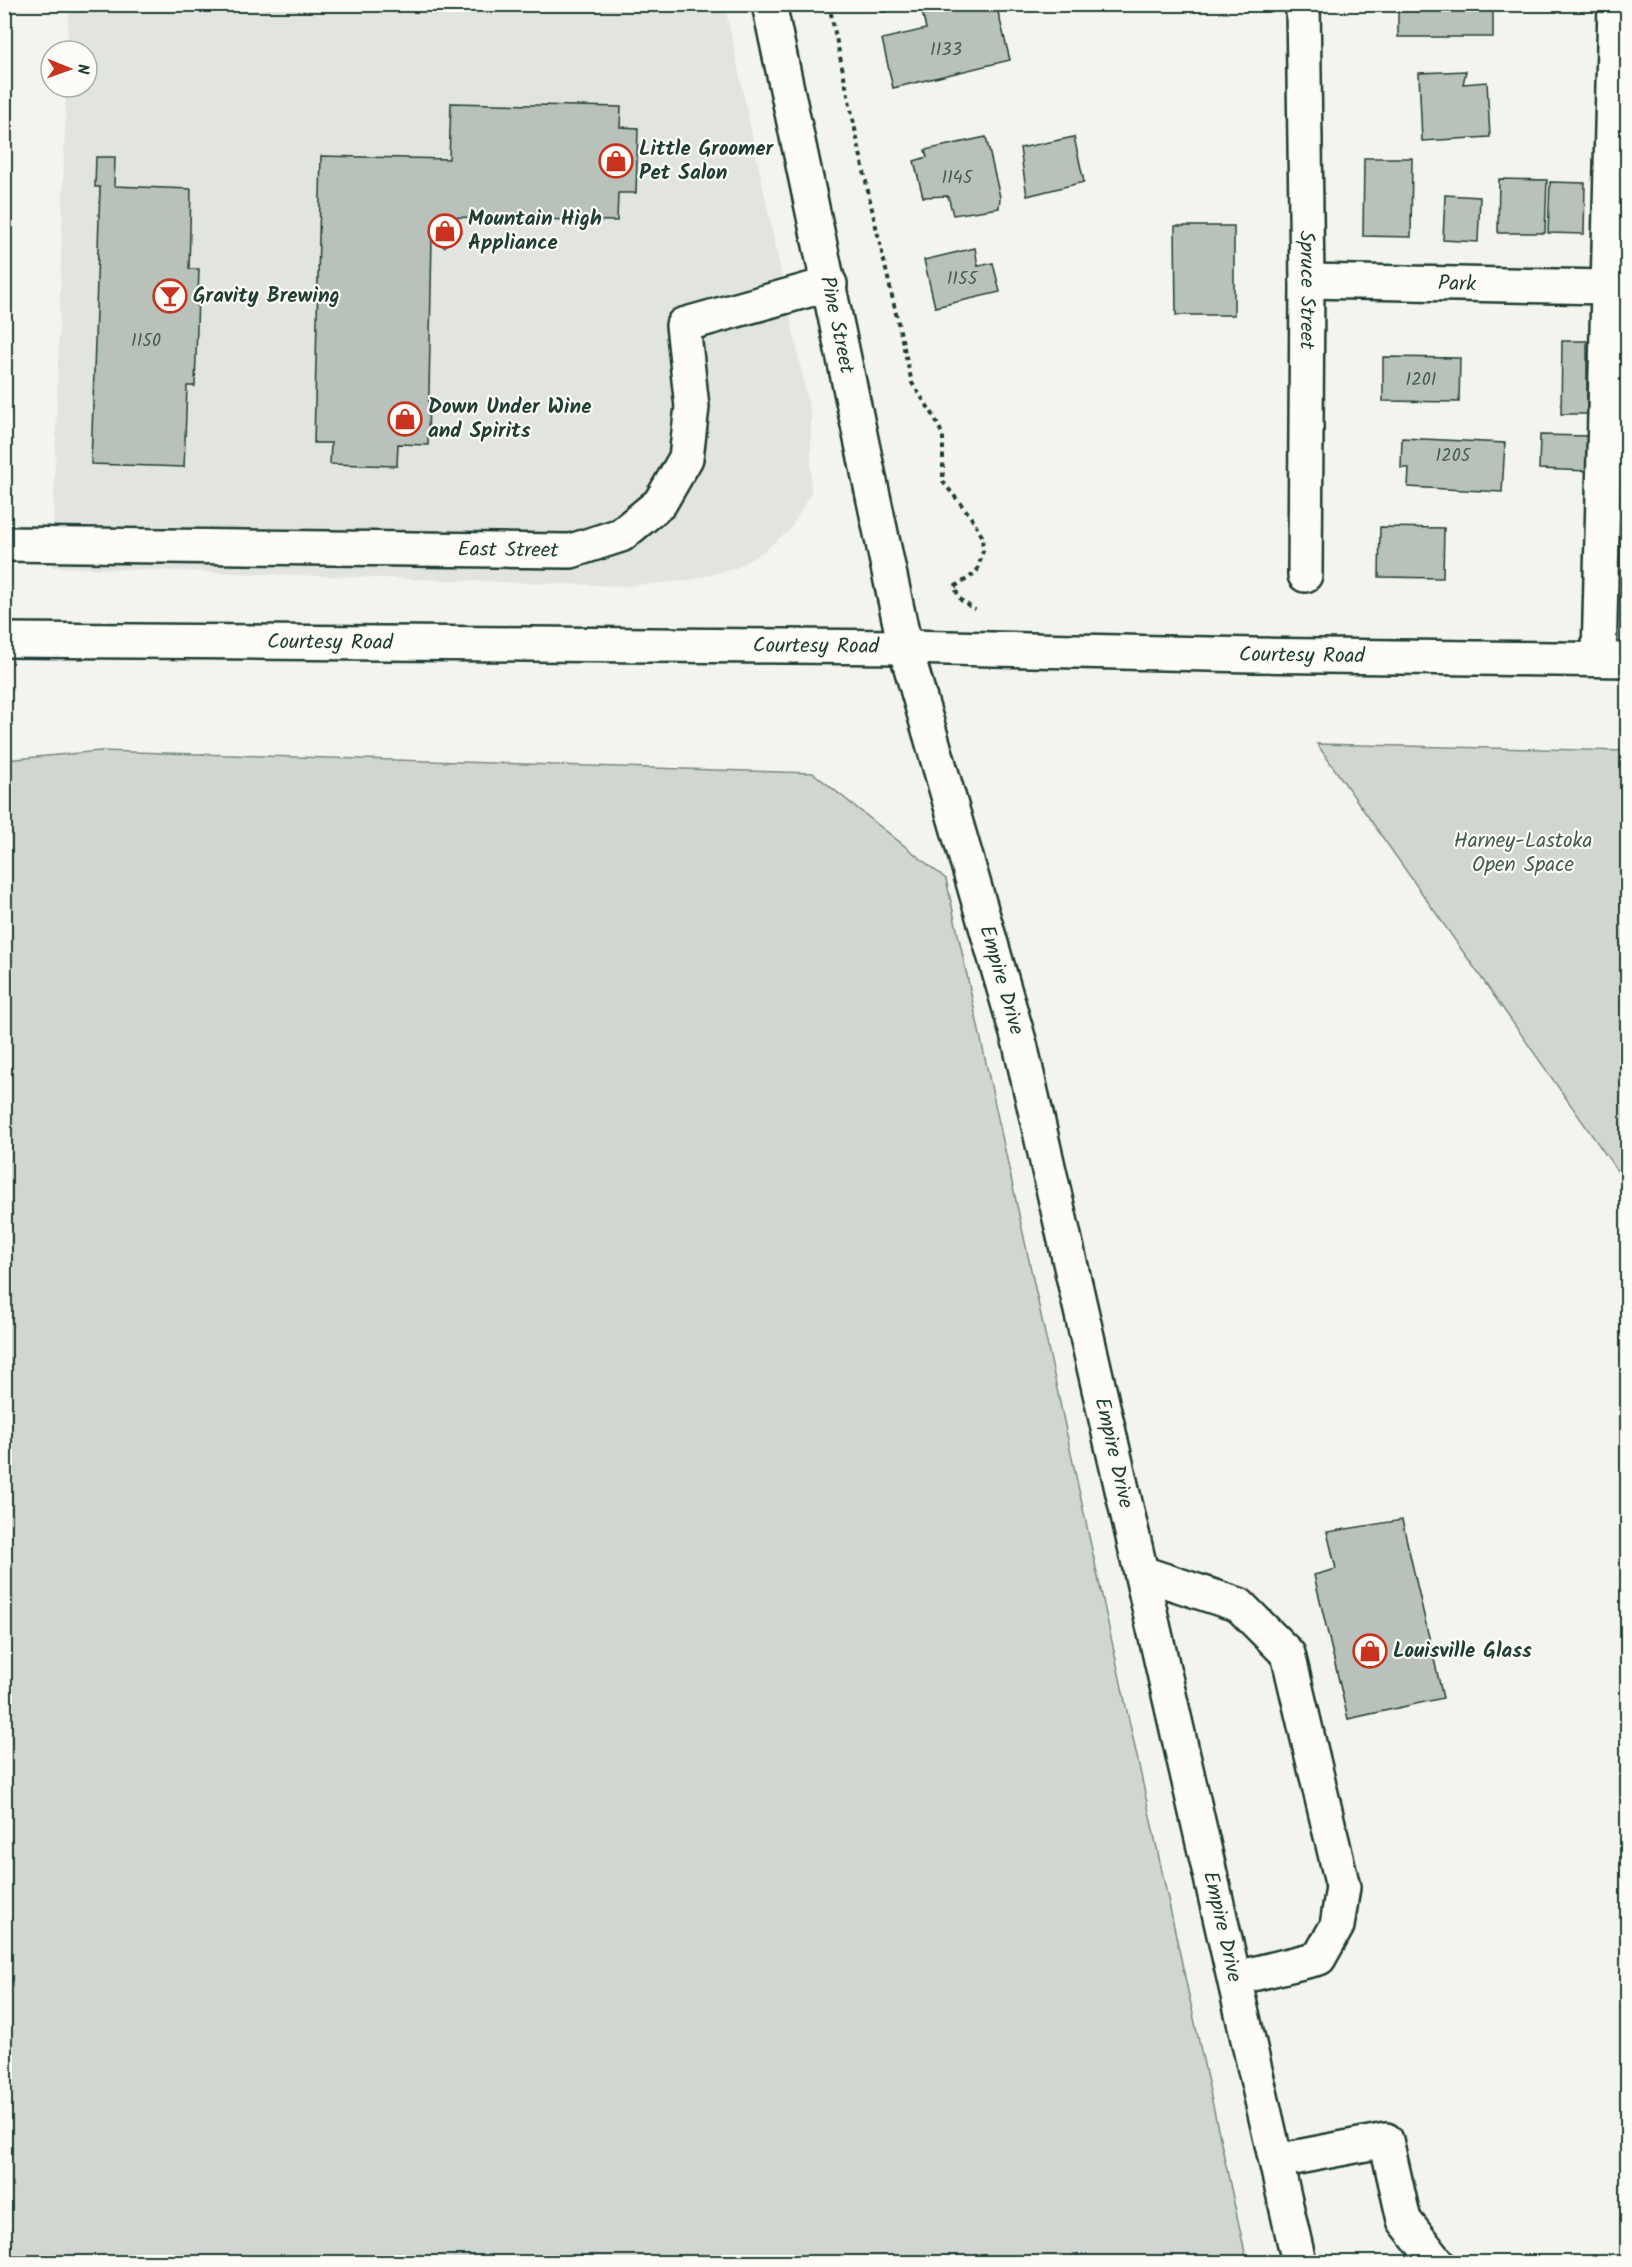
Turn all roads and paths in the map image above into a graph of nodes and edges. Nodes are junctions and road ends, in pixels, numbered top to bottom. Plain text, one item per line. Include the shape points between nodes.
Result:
1 (769, 4) edge
2 (829, 4) edge
3 (1304, 4) edge
4 (1615, 4) edge
5 (1307, 281) junction
6 (830, 284) junction
7 (1608, 287) junction
8 (4, 544) edge
9 (1305, 575) dead end
10 (4, 640) edge
11 (905, 647) junction
12 (982, 649) junction
13 (1613, 660) edge
14 (1142, 1573) junction
15 (1236, 1978) junction
16 (1276, 2161) junction
17 (1299, 2262) edge
18 (1437, 2262) edge

1 - 6 street, Pine Street
2 - 12 path via 912,383 943,436 943,482 982,536 984,550 977,571 954,587 961,600 975,609
3 - 5 street, Spruce Street
4 - 7 street
5 - 7 street, Park
5 - 9 street, Spruce Street
6 - 8 street, East Street via 683,325 692,407 686,458 660,503 621,535 571,551
6 - 11 street, Pine Street
7 - 13 street
10 - 11 street, Courtesy Road
11 - 12 street, Courtesy Road
11 - 14 street, Empire Drive via 1020,1044
12 - 13 street, Courtesy Road
14 - 15 street, Empire Drive
14 - 15 street via 1239,1605 1288,1654 1343,1887 1337,1926 1319,1958
15 - 16 street, Empire Drive
16 - 17 street, Empire Drive
16 - 18 street via 1386,2140 1404,2220

